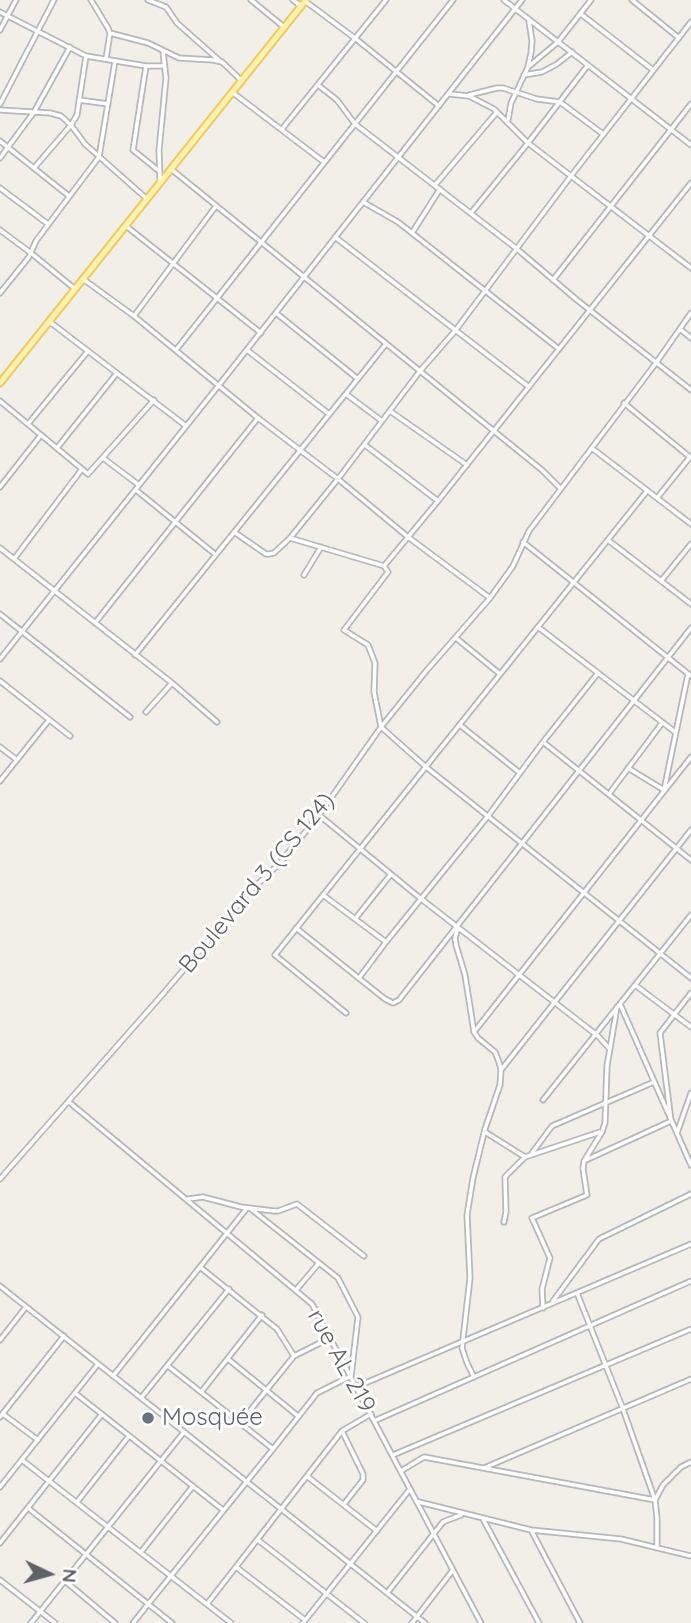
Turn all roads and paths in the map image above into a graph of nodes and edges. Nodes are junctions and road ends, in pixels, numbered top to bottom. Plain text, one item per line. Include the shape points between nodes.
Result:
1 (16, 0) edge
2 (54, 0) edge
3 (91, 0) edge
4 (148, 0) edge
5 (251, 0) edge
6 (293, 0) edge
7 (386, 0) edge
8 (453, 0) edge
9 (504, 0) edge
10 (522, 0) edge
11 (592, 0) edge
12 (632, 0) edge
13 (304, 2) edge
14 (515, 9) junction
15 (0, 12) edge
16 (581, 14) junction
17 (7, 16) junction
18 (529, 19) junction
19 (691, 22) edge
20 (284, 27) junction
21 (0, 30) edge
22 (38, 31) junction
23 (110, 33) junction
24 (679, 38) junction
25 (356, 39) junction
26 (558, 42) junction
27 (70, 47) junction
28 (163, 51) junction
29 (572, 52) junction
30 (86, 56) junction
31 (106, 59) junction
32 (115, 61) junction
33 (222, 62) junction
34 (588, 65) junction
35 (146, 66) junction
36 (164, 66) junction
37 (528, 67) junction
38 (653, 70) junction
39 (396, 72) junction
40 (524, 75) junction
41 (241, 80) junction
42 (318, 85) junction
43 (232, 92) junction
44 (517, 92) junction
45 (448, 94) junction
46 (467, 96) junction
47 (631, 98) junction
48 (79, 100) junction
49 (560, 102) junction
50 (0, 104) edge
51 (108, 104) junction
52 (691, 104) edge
53 (439, 106) junction
54 (0, 110) edge
55 (34, 112) junction
56 (497, 112) junction
57 (508, 121) junction
58 (355, 124) junction
59 (71, 125) junction
60 (282, 129) junction
61 (671, 130) junction
62 (603, 134) junction
63 (0, 141) edge
64 (528, 143) junction
65 (691, 145) edge
66 (8, 148) junction
67 (99, 157) junction
68 (398, 157) junction
69 (0, 158) edge
70 (324, 162) junction
71 (34, 168) junction
72 (171, 169) junction
73 (159, 171) junction
74 (571, 176) junction
75 (160, 182) junction
76 (691, 183) edge
77 (435, 185) junction
78 (0, 188) edge
79 (440, 189) junction
80 (69, 196) junction
81 (147, 199) junction
82 (363, 202) junction
83 (216, 206) junction
84 (611, 207) junction
85 (471, 213) junction
86 (48, 224) junction
87 (126, 226) junction
88 (0, 230) edge
89 (412, 233) junction
90 (649, 236) junction
91 (335, 237) junction
92 (261, 242) junction
93 (517, 249) junction
94 (31, 253) junction
95 (173, 264) junction
96 (691, 268) edge
97 (304, 277) junction
98 (83, 279) junction
99 (554, 280) junction
100 (75, 289) junction
101 (1, 290) edge
102 (485, 290) junction
103 (217, 298) junction
104 (590, 310) junction
105 (276, 313) junction
106 (691, 313) edge
107 (134, 316) junction
108 (50, 322) junction
109 (680, 329) junction
110 (455, 331) junction
111 (261, 333) junction
112 (691, 338) edge
113 (386, 344) junction
114 (247, 349) junction
115 (559, 349) junction
116 (176, 350) junction
117 (88, 351) junction
118 (656, 363) junction
119 (420, 371) junction
120 (117, 373) junction
121 (358, 379) junction
122 (0, 383) edge
123 (219, 385) junction
124 (529, 387) junction
125 (691, 390) edge
126 (346, 394) junction
127 (154, 400) junction
128 (0, 401) edge
129 (624, 403) junction
130 (390, 411) junction
131 (330, 414) junction
132 (258, 418) junction
133 (382, 421) junction
134 (28, 424) junction
135 (186, 426) junction
136 (494, 431) junction
137 (41, 435) junction
138 (365, 445) junction
139 (57, 448) junction
140 (592, 448) junction
141 (300, 450) junction
142 (103, 458) junction
143 (691, 458) edge
144 (467, 465) junction
145 (82, 469) junction
146 (338, 479) junction
147 (0, 487) edge
148 (138, 487) junction
149 (560, 488) junction
150 (647, 491) junction
151 (657, 498) junction
152 (438, 501) junction
153 (175, 522) junction
154 (691, 524) edge
155 (234, 532) junction
156 (408, 537) junction
157 (290, 538) junction
158 (608, 540) junction
159 (523, 542) junction
160 (691, 544) edge
161 (321, 547) junction
162 (0, 548) edge
163 (216, 555) junction
164 (14, 559) junction
165 (384, 566) junction
166 (304, 575) dead end
167 (661, 581) junction
168 (574, 582) junction
169 (54, 591) junction
170 (490, 598) junction
171 (691, 604) edge
172 (0, 614) edge
173 (95, 623) junction
174 (538, 627) junction
175 (691, 628) edge
176 (22, 631) junction
177 (456, 638) junction
178 (135, 655) junction
179 (668, 657) junction
180 (0, 659) edge
181 (598, 673) junction
182 (500, 674) junction
183 (690, 675) edge
184 (0, 681) edge
185 (172, 683) junction
186 (634, 700) junction
187 (146, 712) dead end
188 (130, 718) dead end
189 (50, 720) junction
190 (217, 722) dead end
191 (663, 722) junction
192 (460, 725) junction
193 (381, 727) junction
194 (675, 732) junction
195 (70, 736) dead end
196 (543, 742) junction
197 (0, 747) edge
198 (691, 757) edge
199 (17, 760) junction
200 (426, 767) junction
201 (628, 768) junction
202 (580, 771) junction
203 (520, 773) junction
204 (0, 782) edge
205 (664, 790) junction
206 (609, 794) junction
207 (319, 815) junction
208 (488, 816) junction
209 (642, 821) junction
210 (691, 830) edge
211 (522, 843) junction
212 (677, 848) junction
213 (360, 849) junction
214 (691, 860) edge
215 (391, 874) junction
216 (585, 893) junction
217 (323, 895) junction
218 (421, 898) junction
219 (691, 915) edge
220 (355, 919) junction
221 (619, 920) junction
222 (457, 927) junction
223 (296, 928) junction
224 (386, 942) junction
225 (660, 954) junction
226 (519, 976) junction
227 (359, 978) junction
228 (691, 978) edge
229 (635, 985) junction
230 (691, 993) edge
231 (554, 1002) junction
232 (619, 1005) junction
233 (346, 1013) dead end
234 (674, 1015) junction
235 (691, 1027) edge
236 (474, 1032) junction
237 (596, 1034) junction
238 (609, 1048) junction
239 (501, 1070) junction
240 (654, 1082) junction
241 (691, 1093) edge
242 (544, 1100) dead end
243 (69, 1101) junction
244 (606, 1103) junction
245 (671, 1121) junction
246 (484, 1132) junction
247 (602, 1132) junction
248 (677, 1133) junction
249 (528, 1156) junction
250 (584, 1161) junction
251 (691, 1165) edge
252 (1, 1178) edge
253 (691, 1194) edge
254 (187, 1199) junction
255 (249, 1208) junction
256 (504, 1222) dead end
257 (227, 1233) junction
258 (691, 1244) edge
259 (364, 1256) dead end
260 (319, 1262) junction
261 (200, 1267) junction
262 (691, 1281) edge
263 (0, 1287) edge
264 (229, 1289) junction
265 (296, 1290) junction
266 (577, 1293) junction
267 (552, 1304) junction
268 (26, 1307) junction
269 (543, 1308) junction
270 (261, 1315) junction
271 (590, 1326) junction
272 (691, 1329) edge
273 (64, 1336) junction
274 (330, 1338) junction
275 (0, 1340) edge
276 (463, 1342) junction
277 (294, 1356) junction
278 (228, 1359) junction
279 (98, 1364) junction
280 (606, 1365) junction
281 (169, 1366) junction
282 (113, 1376) junction
283 (351, 1376) junction
284 (474, 1377) junction
285 (691, 1379) edge
286 (356, 1387) junction
287 (266, 1390) junction
288 (202, 1391) junction
289 (75, 1393) junction
290 (141, 1398) junction
291 (623, 1409) junction
292 (102, 1414) junction
293 (371, 1414) junction
294 (1, 1415) edge
295 (298, 1416) junction
296 (374, 1421) junction
297 (240, 1423) junction
298 (184, 1432) junction
299 (342, 1432) junction
300 (129, 1436) junction
301 (38, 1440) junction
302 (274, 1449) junction
303 (392, 1455) junction
304 (22, 1460) junction
305 (160, 1460) junction
306 (691, 1462) edge
307 (482, 1469) junction
308 (401, 1471) junction
309 (308, 1477) junction
310 (49, 1481) junction
311 (247, 1482) junction
312 (193, 1486) junction
313 (0, 1488) edge
314 (410, 1489) junction
315 (655, 1500) junction
316 (77, 1502) junction
317 (417, 1502) junction
318 (344, 1504) junction
319 (28, 1508) junction
320 (281, 1509) junction
321 (223, 1510) junction
322 (463, 1514) junction
323 (483, 1519) junction
324 (108, 1527) junction
325 (531, 1530) junction
326 (377, 1531) junction
327 (434, 1534) junction
328 (258, 1540) junction
329 (0, 1543) edge
330 (657, 1548) junction
331 (141, 1552) junction
332 (86, 1553) junction
333 (691, 1556) edge
334 (350, 1564) junction
335 (236, 1567) junction
336 (453, 1570) junction
337 (171, 1575) junction
338 (0, 1580) edge
339 (65, 1581) junction
340 (327, 1593) junction
341 (387, 1593) junction
342 (148, 1604) junction
343 (207, 1604) junction
344 (40, 1612) junction
345 (417, 1617) junction
346 (304, 1621) edge
347 (31, 1623) edge
348 (55, 1623) edge
349 (115, 1623) edge
350 (133, 1623) edge
351 (172, 1623) edge
352 (231, 1623) edge
353 (363, 1623) edge
354 (412, 1623) edge
355 (425, 1623) edge
356 (481, 1623) edge
357 (539, 1623) edge
358 (580, 1623) edge

1 - 17 street
2 - 22 street
3 - 23 street
4 - 33 street via 166,7 177,23
5 - 20 street
6 - 13 street
7 - 25 street
8 - 39 street
9 - 14 street
10 - 14 street
11 - 16 street
12 - 24 street
13 - 20 main road
13 - 25 street
14 - 18 street
14 - 45 street
15 - 17 street
16 - 26 street
16 - 38 street
17 - 21 street
17 - 22 street
18 - 26 street
18 - 37 street
19 - 24 street
20 - 41 main road
22 - 27 street
22 - 50 street
23 - 28 street
23 - 31 street
24 - 38 street
25 - 39 street
25 - 42 street
26 - 29 street
26 - 37 street
27 - 30 street
27 - 55 street
28 - 33 street via 179,58
28 - 36 street
29 - 34 street
29 - 40 street via 542,72
30 - 31 street
30 - 48 street
31 - 32 street
32 - 35 street
32 - 51 street
33 - 41 street
34 - 47 street
34 - 49 street
35 - 36 street
35 - 73 street via 133,150
36 - 73 street
37 - 40 street
38 - 47 street
39 - 53 street
39 - 58 street
40 - 44 street
41 - 43 main road
42 - 58 street
42 - 60 street
43 - 60 street
43 - 72 main road
44 - 46 street via 496,88
44 - 49 street
44 - 57 street
45 - 46 street
45 - 53 street
46 - 56 street
47 - 61 street
47 - 62 street
48 - 51 street
48 - 59 street
49 - 62 street
49 - 64 street
51 - 67 street
52 - 61 street
53 - 68 street
54 - 55 street
55 - 59 street via 57,115
55 - 66 street
56 - 57 street
56 - 77 street
57 - 64 street
58 - 68 street
58 - 70 street
59 - 67 street
59 - 71 street
60 - 70 street
61 - 65 street
61 - 84 street
62 - 74 street
63 - 66 street
64 - 74 street
64 - 85 street
66 - 69 street
66 - 71 street
67 - 80 street
67 - 81 street
68 - 77 street
68 - 82 street
70 - 92 street
71 - 80 street
72 - 75 main road
72 - 83 street
73 - 75 street
74 - 84 street
74 - 93 street
75 - 81 main road
76 - 90 street
77 - 79 street
78 - 86 street
79 - 85 street
79 - 89 street
80 - 86 street
81 - 87 main road
82 - 89 street
82 - 91 street
83 - 92 street
83 - 95 street
84 - 90 street
84 - 99 street
85 - 93 street
86 - 94 street
87 - 95 street
87 - 98 main road
88 - 94 street
89 - 102 street
90 - 96 street
90 - 104 street
91 - 97 street
91 - 110 street
92 - 97 street
92 - 103 street
93 - 99 street
93 - 102 street
94 - 100 street
94 - 101 street
95 - 103 street
95 - 107 street
97 - 105 street
97 - 113 street
98 - 100 main road
98 - 107 street
99 - 104 street
100 - 108 main road
102 - 110 street
102 - 115 street
103 - 111 street
103 - 116 street
104 - 115 street
104 - 118 street
105 - 111 street
105 - 121 street
106 - 109 street, Boulevard 3 (CS 124)
107 - 116 street
108 - 117 street
108 - 122 main road
109 - 112 street
109 - 118 street, Boulevard 3 (CS 124)
110 - 119 street
110 - 124 street
111 - 114 street
113 - 119 street
113 - 121 street
114 - 123 street
114 - 131 street
115 - 124 street
116 - 123 street
117 - 120 street
117 - 134 street
118 - 125 street
118 - 129 street, Boulevard 3 (CS 124)
119 - 130 street
119 - 136 street
120 - 127 street
120 - 139 street
121 - 126 street
123 - 132 street
123 - 135 street
124 - 136 street
126 - 131 street
126 - 133 street
127 - 135 street
127 - 142 street
128 - 134 street
129 - 140 street, Boulevard 3 (CS 124)
129 - 143 street
130 - 133 street
130 - 144 street
131 - 141 street
132 - 141 street
132 - 153 street
133 - 138 street
134 - 137 street
135 - 148 street
136 - 144 street
136 - 149 street
137 - 139 street
137 - 147 street
138 - 146 street
138 - 152 street
139 - 145 street
140 - 149 street, Boulevard 3 (CS 124)
140 - 150 street
141 - 146 street
141 - 155 street
142 - 145 street via 88,474
142 - 148 street
143 - 151 street
144 - 152 street
145 - 164 street
146 - 156 street
146 - 157 street
148 - 153 street
148 - 169 street
149 - 159 street, Boulevard 3 (CS 124)
150 - 151 street
150 - 158 street
151 - 154 street
152 - 156 street
153 - 163 street
153 - 173 street
155 - 157 street via 266,554 274,553
155 - 163 street
156 - 165 street
156 - 170 street
157 - 161 street
158 - 167 street
158 - 168 street
159 - 168 street
159 - 170 street, Boulevard 3 (CS 124) via 513,566
160 - 167 street
161 - 165 street
161 - 166 street
162 - 164 street
163 - 178 street
164 - 169 street
165 - 193 street via 388,572 344,630 368,645 372,654
167 - 171 street
168 - 174 street
168 - 179 street
169 - 173 street
169 - 176 street
170 - 177 street, Boulevard 3 (CS 124)
172 - 176 street
173 - 178 street
174 - 181 street
174 - 182 street
175 - 179 street
176 - 180 street
176 - 188 street
177 - 182 street
177 - 193 street, Boulevard 3 (CS 124)
178 - 185 street
179 - 183 street
179 - 186 street
181 - 186 street
181 - 196 street
182 - 192 street
183 - 194 street
184 - 189 street
185 - 187 street
185 - 190 street
186 - 191 street
186 - 202 street
189 - 195 street
189 - 199 street
191 - 194 street
191 - 201 street
192 - 200 street
192 - 203 street
193 - 200 street
193 - 207 street, Boulevard 3 (CS 124)
194 - 205 street
196 - 202 street
196 - 203 street
197 - 199 street
198 - 205 street
199 - 204 street
200 - 208 street
200 - 213 street
201 - 205 street
201 - 206 street
202 - 206 street
202 - 211 street
203 - 208 street
205 - 209 street
206 - 209 street
207 - 213 street
207 - 243 street, Boulevard 3 (CS 124)
208 - 211 street
208 - 218 street
209 - 212 street
209 - 216 street
210 - 212 street
211 - 216 street
211 - 222 street
212 - 214 street
212 - 221 street
213 - 215 street
213 - 217 street
215 - 218 street
215 - 220 street
216 - 221 street
216 - 226 street
217 - 220 street
217 - 223 street
218 - 222 street
218 - 224 street
219 - 225 street
220 - 224 street
221 - 225 street
221 - 231 street
222 - 226 street
222 - 227 street via 399,1000 389,1002
222 - 236 street via 456,945
223 - 227 street
223 - 233 street via 275,955
224 - 227 street
225 - 228 street
225 - 229 street
226 - 231 street
226 - 236 street
229 - 232 street
229 - 234 street
230 - 234 street
231 - 237 street
231 - 239 street
232 - 237 street
232 - 238 street
232 - 240 street
234 - 235 street
234 - 245 street via 660,1033
236 - 239 street via 495,1052
237 - 238 street
237 - 242 street
238 - 244 street
239 - 246 street
240 - 244 street
240 - 245 street
241 - 248 street
243 - 252 street, Boulevard 3 (CS 124)
243 - 254 street, rue AL 219
244 - 247 street
244 - 249 street via 552,1126
245 - 248 street
245 - 250 street
246 - 249 street
246 - 276 street via 467,1216 470,1278
247 - 249 street
247 - 250 street
248 - 251 street
249 - 256 street via 505,1177
250 - 269 street via 587,1195 532,1218 550,1258 542,1289
253 - 267 street via 599,1239
254 - 255 street via 203,1197
254 - 257 street, rue AL 219
255 - 257 street
255 - 259 street via 278,1211 301,1206
255 - 260 street
257 - 261 street
257 - 265 street, rue AL 219
258 - 266 street
260 - 265 street
260 - 283 street via 338,1278 358,1317
261 - 264 street
261 - 282 street
262 - 271 street
263 - 268 street
264 - 270 street
264 - 281 street
265 - 274 street, rue AL 219 via 312,1304
266 - 267 street
266 - 271 street
267 - 269 street
268 - 273 street
268 - 275 street
269 - 276 street
270 - 277 street via 280,1331
270 - 278 street
271 - 280 street
271 - 284 street
272 - 280 street
273 - 279 street
273 - 294 street
274 - 277 street
274 - 283 street, rue AL 219
276 - 284 street
276 - 286 street
277 - 287 street
278 - 287 street
278 - 288 street
279 - 282 street
279 - 289 street
280 - 291 street
280 - 303 street
281 - 288 street
281 - 290 street
282 - 290 street
283 - 286 street, rue AL 219
283 - 295 street via 317,1393
284 - 296 street
285 - 291 street
286 - 293 street, rue AL 219
287 - 295 street
287 - 297 street
288 - 297 street
289 - 292 street
289 - 301 street
290 - 298 street
291 - 307 street
291 - 315 street
292 - 300 street
292 - 310 street
293 - 296 street, rue AL 219
293 - 299 street
294 - 301 street
295 - 302 street
296 - 303 street, rue AL 219
297 - 302 street
298 - 305 street
298 - 311 street
299 - 309 street
299 - 318 street via 363,1474
300 - 305 street
300 - 316 street
301 - 304 street
302 - 311 street
303 - 308 street, rue AL 219
304 - 310 street
304 - 313 street
305 - 312 street
305 - 324 street
306 - 315 street via 663,1485
307 - 308 street via 424,1457
307 - 315 street
308 - 314 street, rue AL 219
309 - 318 street
309 - 320 street
310 - 316 street
310 - 319 street
311 - 320 street
311 - 321 street
312 - 321 street
312 - 331 street
314 - 317 street, rue AL 219
314 - 326 street
315 - 330 street
316 - 324 street
317 - 322 street
317 - 327 street, rue AL 219
318 - 326 street
319 - 329 street
319 - 332 street
320 - 328 street
320 - 334 street
321 - 337 street
322 - 323 street
322 - 327 street via 443,1522
323 - 325 street
323 - 357 street
324 - 331 street
324 - 332 street
325 - 330 street via 621,1539
325 - 358 street
326 - 334 street
327 - 336 street, rue AL 219
327 - 341 street
328 - 335 street
328 - 340 street
330 - 333 street
331 - 337 street
332 - 339 street
332 - 342 street
334 - 340 street
334 - 341 street
335 - 343 street
335 - 346 street
336 - 345 street
336 - 356 street, rue AL 219
337 - 342 street
337 - 343 street
338 - 344 street
339 - 344 street
339 - 349 street
340 - 346 street
340 - 353 street
341 - 345 street
342 - 350 street
342 - 351 street
343 - 352 street
344 - 347 street
344 - 348 street
345 - 354 street
345 - 355 street

